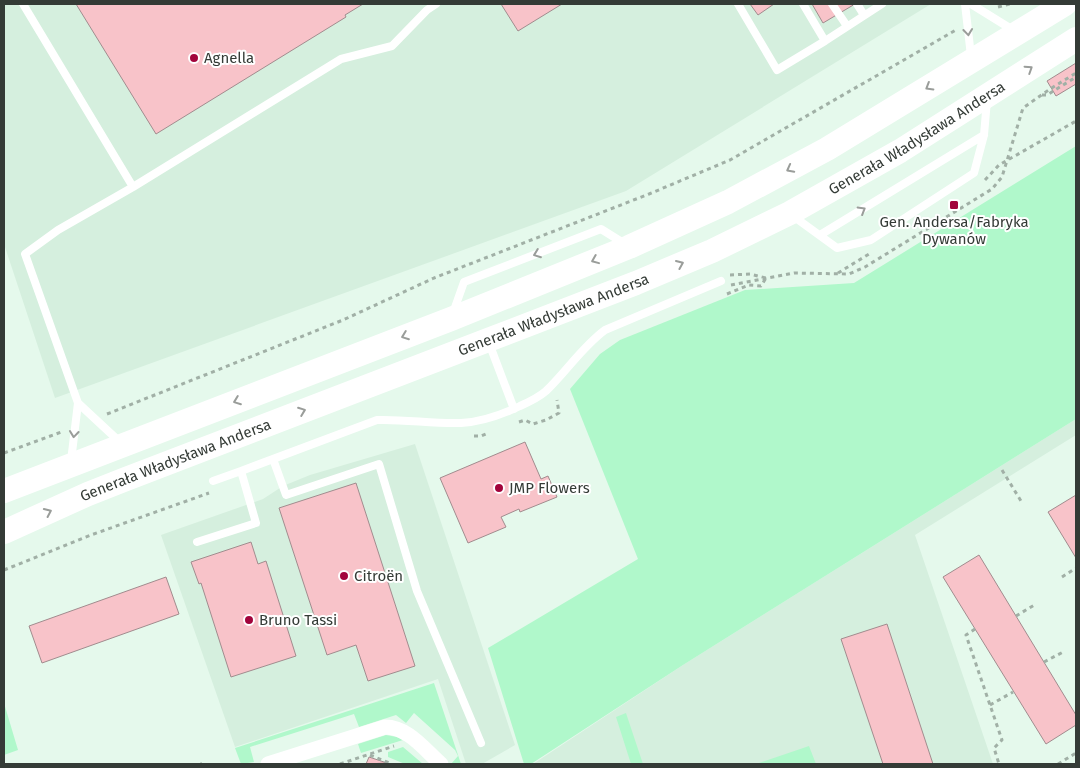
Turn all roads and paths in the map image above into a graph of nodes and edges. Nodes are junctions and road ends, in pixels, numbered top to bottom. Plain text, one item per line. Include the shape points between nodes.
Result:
1 (24, 4) edge
2 (436, 4) edge
3 (738, 4) edge
4 (802, 4) edge
5 (832, 4) edge
6 (857, 4) edge
7 (965, 4) edge
8 (970, 4) edge
9 (1010, 4) edge
10 (1065, 4) edge
11 (879, 5) edge
12 (998, 7) dead end
13 (864, 15) junction
14 (847, 26) junction
15 (957, 30) dead end
16 (1017, 33) junction
17 (1076, 39) edge
18 (825, 41) junction
19 (971, 61) junction
20 (1076, 73) edge
21 (1076, 77) edge
22 (1042, 95) junction
23 (988, 96) junction
24 (1076, 121) edge
25 (984, 135) junction
26 (1008, 161) junction
27 (133, 187) junction
28 (790, 213) junction
29 (820, 235) junction
30 (766, 278) junction
31 (721, 281) junction
32 (723, 295) dead end
33 (488, 340) junction
34 (562, 394) dead end
35 (78, 403) junction
36 (514, 409) junction
37 (106, 414) dead end
38 (516, 423) dead end
39 (65, 430) dead end
40 (489, 433) dead end
41 (472, 436) dead end
42 (123, 445) junction
43 (4, 453) edge
44 (273, 459) junction
45 (71, 466) junction
46 (1002, 470) dead end
47 (241, 471) junction
48 (213, 481) dead end
49 (4, 491) edge
50 (210, 493) dead end
51 (1021, 501) dead end
52 (4, 532) edge
53 (197, 542) dead end
54 (1076, 568) edge
55 (4, 570) edge
56 (1062, 577) dead end
57 (1036, 604) dead end
58 (1016, 616) dead end
59 (975, 629) dead end
60 (1065, 651) dead end
61 (1044, 662) dead end
62 (1013, 692) dead end
63 (990, 705) junction
64 (401, 743) dead end
65 (481, 743) dead end
66 (1076, 753) edge
67 (369, 754) junction
68 (352, 762) edge
69 (268, 764) edge
70 (340, 764) edge
71 (392, 764) edge
72 (441, 764) edge
73 (999, 764) edge
74 (1058, 764) edge

1 - 27 lane
2 - 27 lane via 392,46 341,59
3 - 18 lane via 777,70
4 - 18 lane
5 - 14 lane
6 - 13 lane
7 -> 19 lane
8 - 16 lane
9 - 12 path
10 - 16 highway
11 - 13 lane
13 - 14 lane
14 - 18 lane
15 - 37 path via 730,160
16 - 19 highway
23 -> 17 highway, Generała Władysława Andersa
19 -> 42 highway via 827,149 728,202 451,319
20 - 22 path
21 - 22 path
22 - 26 path via 1024,108
23 - 25 lane
23 - 28 highway, Generała Władysława Andersa via 900,151
24 - 26 path
29 -> 25 lane
25 - 29 lane via 974,173 871,240 837,248
26 - 30 path via 1002,177 992,189 865,267 849,274 794,273
27 - 35 lane via 58,230 25,254
28 - 29 lane
33 -> 28 highway, Generała Władysława Andersa via 636,283
30 - 31 path via 730,286
30 - 31 path via 731,274
30 - 32 path via 761,286 749,285
31 - 36 lane via 604,330 537,398
33 - 36 lane
52 -> 33 highway, Generała Władysława Andersa via 118,482
34 - 38 path via 556,402 559,412 533,424 525,420
35 - 42 lane
35 -> 45 lane
36 - 44 lane via 491,418 461,423 377,420
39 - 43 path
40 - 41 path
42 - 45 highway
44 - 47 lane
44 - 65 lane via 286,495 379,464 416,590
45 - 49 highway
46 - 51 path
47 - 48 lane
47 - 53 lane via 256,523
50 - 55 path
54 - 56 path
57 - 58 path
59 - 63 path via 966,635
60 - 61 path
62 - 63 path
63 - 73 path via 1002,740 994,748
64 - 67 path
66 - 74 path
67 - 68 path
67 - 71 path
68 - 70 path
69 - 72 street via 385,727 402,730

